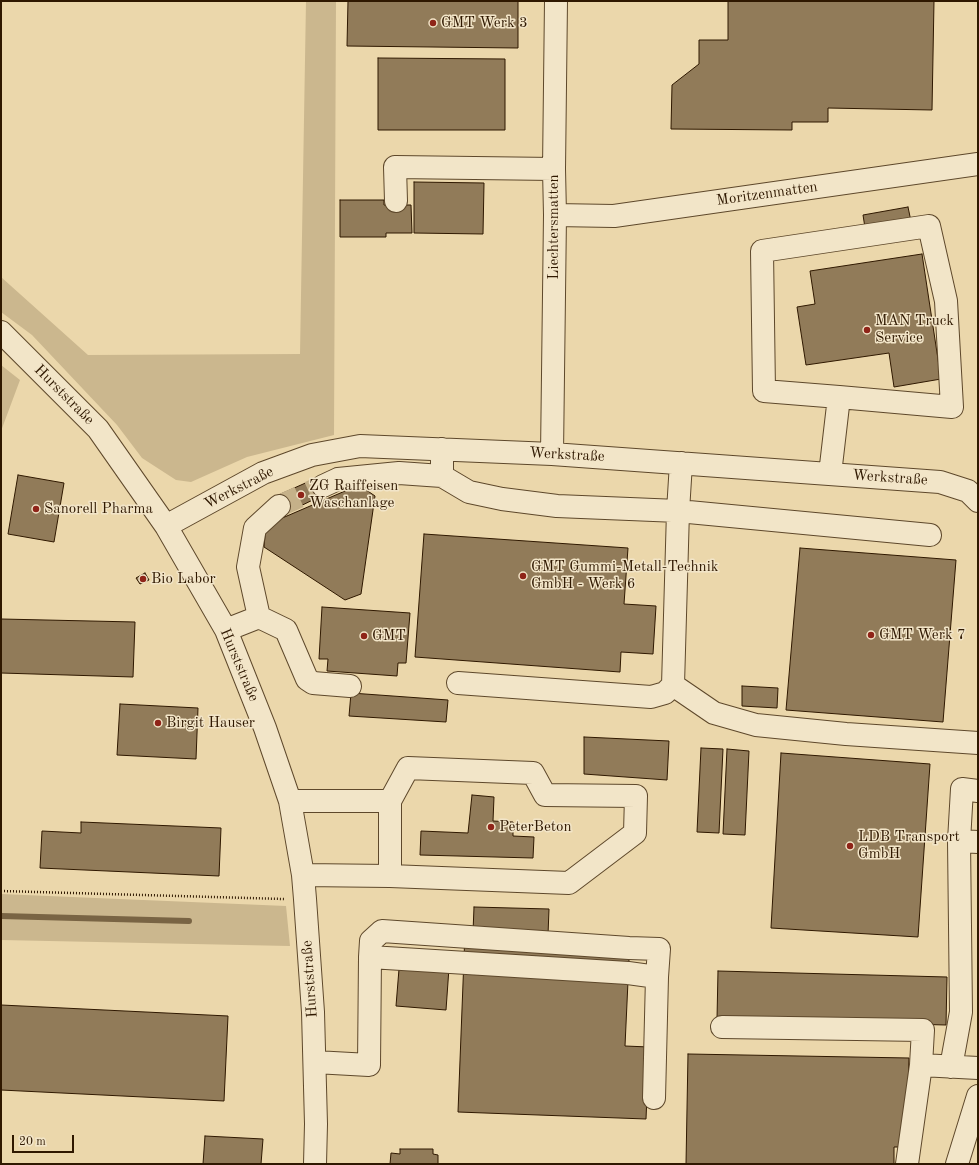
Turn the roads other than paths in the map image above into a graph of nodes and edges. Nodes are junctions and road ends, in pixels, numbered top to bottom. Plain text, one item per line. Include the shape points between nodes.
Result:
1 (556, 1) edge
2 (978, 164) edge
3 (554, 169) junction
4 (396, 201) dead end
5 (555, 215) junction
6 (1, 332) edge
7 (839, 397) junction
8 (442, 449) junction
9 (552, 454) junction
10 (681, 463) junction
11 (830, 474) junction
12 (442, 476) junction
13 (323, 486) tunnel mouth
14 (975, 492) edge
15 (279, 506) tunnel mouth
16 (678, 511) junction
17 (166, 526) junction
18 (930, 535) dead end
19 (259, 617) junction
20 (226, 630) junction
21 (458, 683) dead end
22 (673, 684) junction
23 (350, 686) dead end
24 (978, 743) edge
25 (978, 791) edge
26 (290, 801) junction
27 (390, 801) junction
28 (968, 841) edge
29 (303, 875) junction
30 (390, 876) junction
31 (722, 1027) dead end
32 (315, 1062) junction
33 (921, 1065) junction
34 (951, 1067) junction
35 (978, 1068) edge
36 (978, 1096) edge
37 (654, 1098) dead end
38 (316, 1164) edge
39 (907, 1164) edge
40 (957, 1164) edge

1 - 3 street, Liechtersmatten
2 - 5 street, Moritzenmatten via 614,216
3 - 4 street via 395,167
3 - 5 street, Liechtersmatten
5 - 9 street, Liechtersmatten
6 - 17 street, Hurststraße via 98,429
7 - 7 street via 952,407 946,301 929,226 762,251 764,392
7 - 11 street
8 - 9 street, Werkstraße
8 - 12 street
8 - 17 street, Werkstraße via 360,446 312,455 263,473
9 - 10 street, Werkstraße
10 - 11 street, Werkstraße
10 - 16 street
11 - 14 street, Werkstraße via 940,482
12 - 13 street via 399,473 338,479
12 - 16 street via 469,492 502,499 557,506
15 - 19 street via 255,528 248,567
16 - 18 street
16 - 22 street
17 - 20 street, Hurststraße
19 - 20 street
19 - 23 street via 286,630 307,679 313,683
20 - 26 street, Hurststraße via 265,728
21 - 22 street via 651,697 665,693
22 - 24 street via 714,713 756,726
25 - 28 street via 962,789
26 - 27 street
26 - 29 street, Hurststraße
27 - 30 street
27 - 30 street via 408,768 533,772 545,795 636,796 635,833 569,883
28 - 34 street via 961,1012
29 - 30 street
29 - 32 street, Hurststraße
31 - 33 street via 923,1030
32 - 37 street via 369,1065 371,941 382,931 659,948
32 - 38 street, Hurststraße
33 - 34 street
33 - 39 street
34 - 35 street
36 - 40 street

